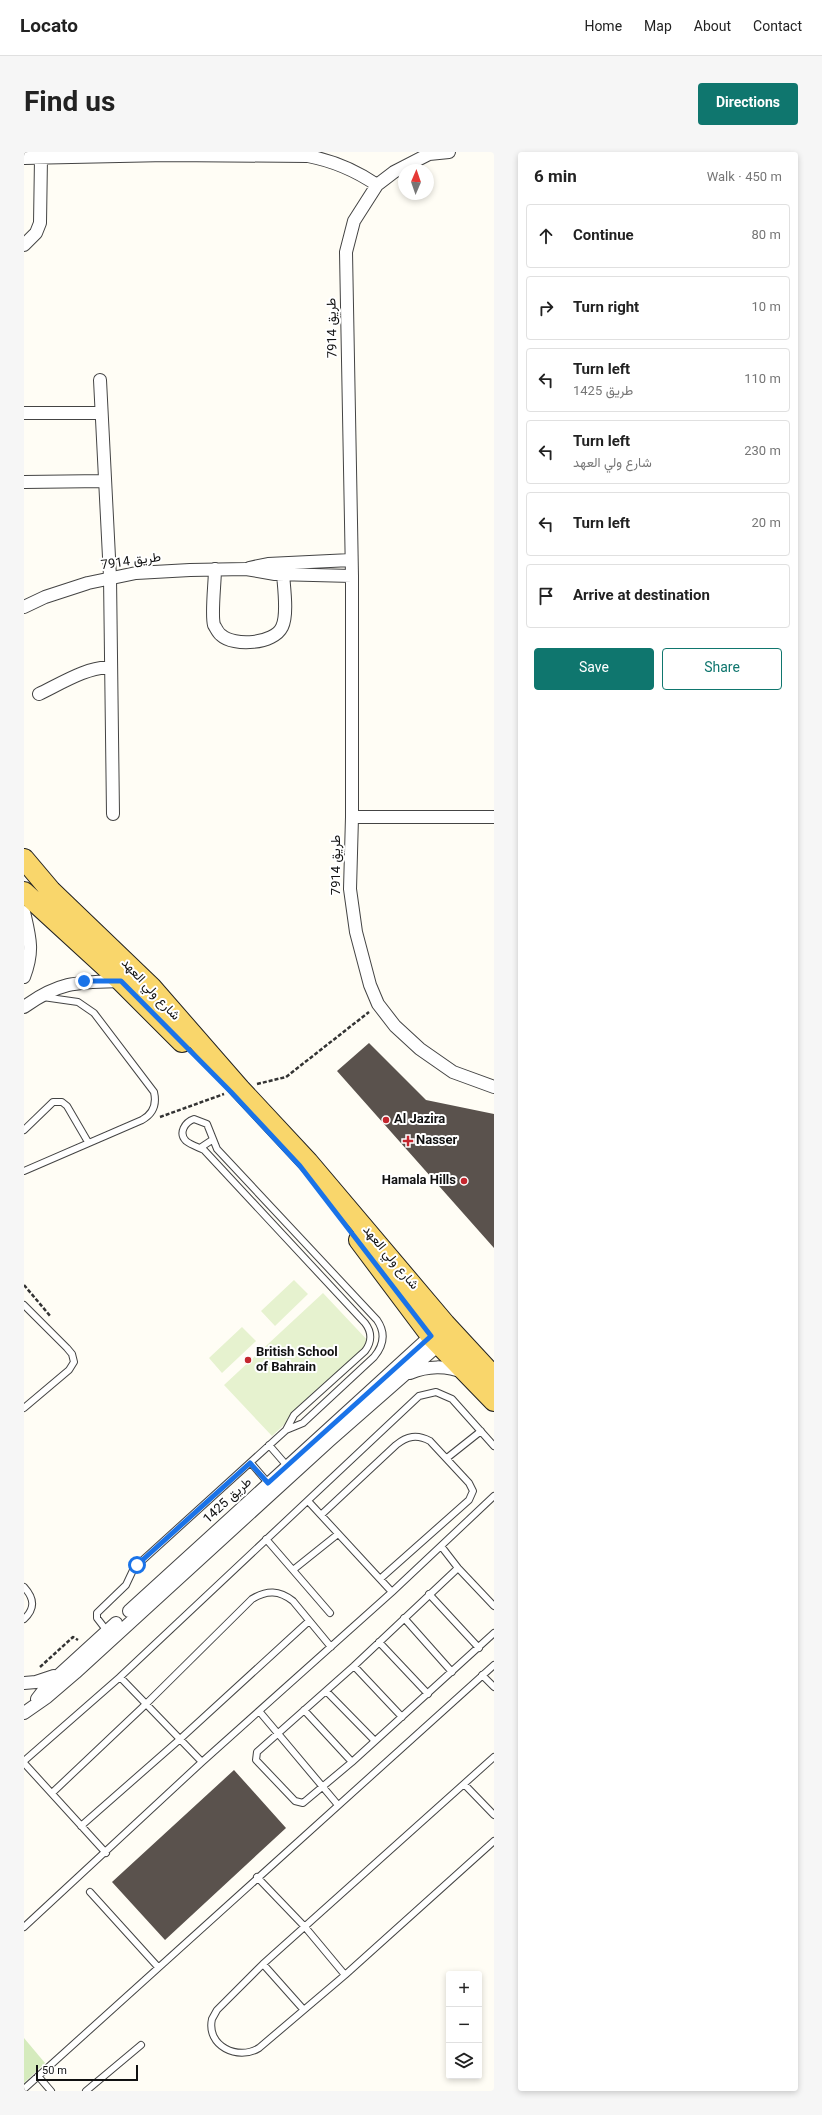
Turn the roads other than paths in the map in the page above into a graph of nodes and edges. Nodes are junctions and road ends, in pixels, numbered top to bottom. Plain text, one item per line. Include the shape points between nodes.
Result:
1 (449, 152) edge
2 (167, 154) edge
3 (308, 154) edge
4 (69, 155) edge
5 (24, 158) edge
6 (41, 158) junction
7 (377, 185) junction
8 (24, 245) edge
9 (100, 380) dead end
10 (102, 412) junction
11 (24, 413) edge
12 (24, 482) edge
13 (105, 482) junction
14 (351, 560) junction
15 (246, 569) junction
16 (215, 570) junction
17 (283, 574) junction
18 (352, 576) junction
19 (110, 577) junction
20 (24, 607) edge
21 (110, 668) junction
22 (39, 694) dead end
23 (113, 814) dead end
24 (352, 817) junction
25 (494, 817) edge
26 (24, 859) edge
27 (24, 892) edge
28 (24, 912) edge
29 (24, 977) edge
30 (121, 981) junction
31 (39, 996) junction
32 (24, 1007) edge
33 (211, 1064) junction
34 (494, 1087) edge
35 (24, 1130) edge
36 (212, 1140) junction
37 (88, 1142) junction
38 (200, 1148) junction
39 (24, 1171) edge
40 (24, 1305) edge
41 (442, 1334) junction
42 (406, 1376) junction
43 (470, 1376) junction
44 (494, 1377) edge
45 (494, 1401) edge
46 (24, 1408) edge
47 (286, 1430) junction
48 (481, 1431) junction
49 (269, 1446) junction
50 (494, 1446) edge
51 (447, 1458) junction
52 (250, 1463) junction
53 (290, 1470) junction
54 (271, 1486) junction
55 (494, 1496) edge
56 (308, 1501) junction
57 (321, 1515) junction
58 (338, 1534) junction
59 (266, 1539) junction
60 (441, 1546) junction
61 (458, 1568) junction
62 (293, 1570) junction
63 (380, 1579) junction
64 (24, 1587) edge
65 (392, 1592) junction
66 (429, 1594) junction
67 (494, 1606) edge
68 (330, 1613) dead end
69 (404, 1618) junction
70 (24, 1619) edge
71 (309, 1621) junction
72 (107, 1631) junction
73 (494, 1633) edge
74 (379, 1642) junction
75 (331, 1647) junction
76 (479, 1648) junction
77 (494, 1665) edge
78 (354, 1666) junction
79 (452, 1672) junction
80 (60, 1673) junction
81 (482, 1675) junction
82 (120, 1677) junction
83 (24, 1683) edge
84 (494, 1687) edge
85 (326, 1691) junction
86 (428, 1694) junction
87 (145, 1705) junction
88 (27, 1709) edge
89 (259, 1710) junction
90 (304, 1710) junction
91 (402, 1717) junction
92 (278, 1734) junction
93 (179, 1740) junction
94 (375, 1742) junction
95 (494, 1757) edge
96 (24, 1762) edge
97 (202, 1762) junction
98 (352, 1762) junction
99 (464, 1784) junction
100 (323, 1787) junction
101 (52, 1793) junction
102 (338, 1805) junction
103 (494, 1815) edge
104 (81, 1826) junction
105 (494, 1841) edge
106 (106, 1853) junction
107 (257, 1878) junction
108 (90, 1892) dead end
109 (24, 1927) edge
110 (305, 1927) junction
111 (263, 1964) junction
112 (158, 1967) junction
113 (345, 1975) junction
114 (303, 2009) junction
115 (141, 2045) dead end
116 (38, 2076) junction
117 (24, 2089) edge
118 (51, 2091) edge
119 (86, 2091) edge

1 - 7 street, طريق 7914 via 429,154 394,172
2 - 3 street
2 - 4 street
3 - 7 street via 351,169
4 - 6 street
5 - 6 street
6 - 8 street via 40,223 36,233
7 - 14 street, طريق 7914 via 354,221 346,252
9 - 10 street
10 - 11 street
10 - 13 street
12 - 13 street
13 - 19 street
14 - 15 street, طريق 7914 via 268,564
14 - 18 street, طريق 7914
15 - 16 street, طريق 7914
15 - 17 street, طريق 7914
16 - 17 street via 214,625 221,635 234,641 264,641 274,636 282,626
16 - 19 street, طريق 7914 via 163,571
17 - 18 street, طريق 7914
18 - 24 street, طريق 7914
19 - 20 street, طريق 7914 via 66,589
19 - 21 street
21 - 22 street via 90,670
21 - 23 street
24 - 25 street
24 - 34 street, طريق 7914 via 350,890 356,932 370,985 378,1004 395,1026 420,1049 453,1072
26 - 33 main road, شارع ولي العهد via 51,891 152,988
27 - 30 main road, شارع ولي العهد
28 - 29 street via 32,941 30,961
30 - 31 street via 71,983 58,986
30 - 33 main road, شارع ولي العهد
31 - 32 street
31 - 37 lane via 71,1000 94,1013 154,1092 155,1106 148,1117
33 - 41 main road, شارع ولي العهد
35 - 37 lane via 53,1102 62,1102 67,1106
36 - 38 lane
36 - 38 lane via 212,1132 207,1124 199,1120 190,1120 183,1129 184,1137
36 - 47 lane via 217,1149 377,1320 383,1332 382,1345 374,1357 303,1422
37 - 39 lane
38 - 47 lane via 365,1323 370,1332 370,1342 365,1351 294,1415
40 - 46 lane via 67,1348 74,1362 69,1370
41 - 42 street, طريق 1425
41 - 43 main road, شارع ولي العهد
41 - 44 main road, شارع ولي العهد
41 - 53 street, طريق 1425
42 - 43 street via 418,1370 438,1367 459,1370
42 - 53 street, طريق 1425
43 - 45 main road, شارع ولي العهد
47 - 49 lane
48 - 50 lane
48 - 51 lane
48 - 56 lane via 452,1399 436,1392 423,1394
49 - 52 lane
49 - 53 lane
51 - 57 lane via 430,1440 422,1436 403,1439
51 - 63 lane via 469,1482 473,1491 472,1496
52 - 54 lane
52 - 72 lane via 134,1568 126,1585 97,1614 97,1618
53 - 54 street, طريق 1425
54 - 72 street, طريق 1425
54 - 88 street, طريق 1425 via 75,1673 48,1697
55 - 60 lane
56 - 57 lane
56 - 59 lane
57 - 58 lane
58 - 62 lane
58 - 63 lane
59 - 62 lane
59 - 82 lane
60 - 61 lane
60 - 65 lane
61 - 66 lane
61 - 67 lane
62 - 68 lane
63 - 65 lane
64 - 70 lane via 33,1603 31,1612
65 - 75 lane
66 - 69 lane
66 - 76 lane
69 - 74 lane
69 - 79 lane
71 - 75 lane
71 - 87 lane via 286,1596 268,1592 260,1594
71 - 93 lane
72 - 80 street, طريق 1425
73 - 76 lane
74 - 78 lane
74 - 86 lane
75 - 89 lane
76 - 79 lane
77 - 81 lane
78 - 85 lane
78 - 91 lane
79 - 86 lane
80 - 83 street via 36,1682
80 - 88 street, طريق 1425
81 - 84 lane
81 - 102 lane
82 - 87 lane
82 - 96 lane
85 - 90 lane
85 - 94 lane
86 - 91 lane
87 - 93 lane
87 - 101 lane
89 - 92 lane
89 - 97 lane
90 - 92 lane
90 - 98 lane
91 - 94 lane
92 - 100 lane
92 - 100 lane via 256,1752 256,1760 297,1803 306,1802
93 - 97 lane
93 - 104 lane
94 - 98 lane
95 - 99 lane
96 - 101 lane
97 - 106 lane
98 - 100 lane
99 - 103 lane
99 - 110 lane
100 - 102 lane
101 - 104 lane
102 - 107 lane
104 - 106 lane
105 - 113 lane
106 - 109 lane
107 - 110 lane
107 - 112 lane
108 - 112 lane
110 - 111 lane
110 - 113 lane
111 - 114 lane
111 - 114 lane via 217,2010 212,2019 212,2034 224,2048 238,2054 253,2052
112 - 116 lane
113 - 114 lane
115 - 119 lane
116 - 117 lane
116 - 118 lane

